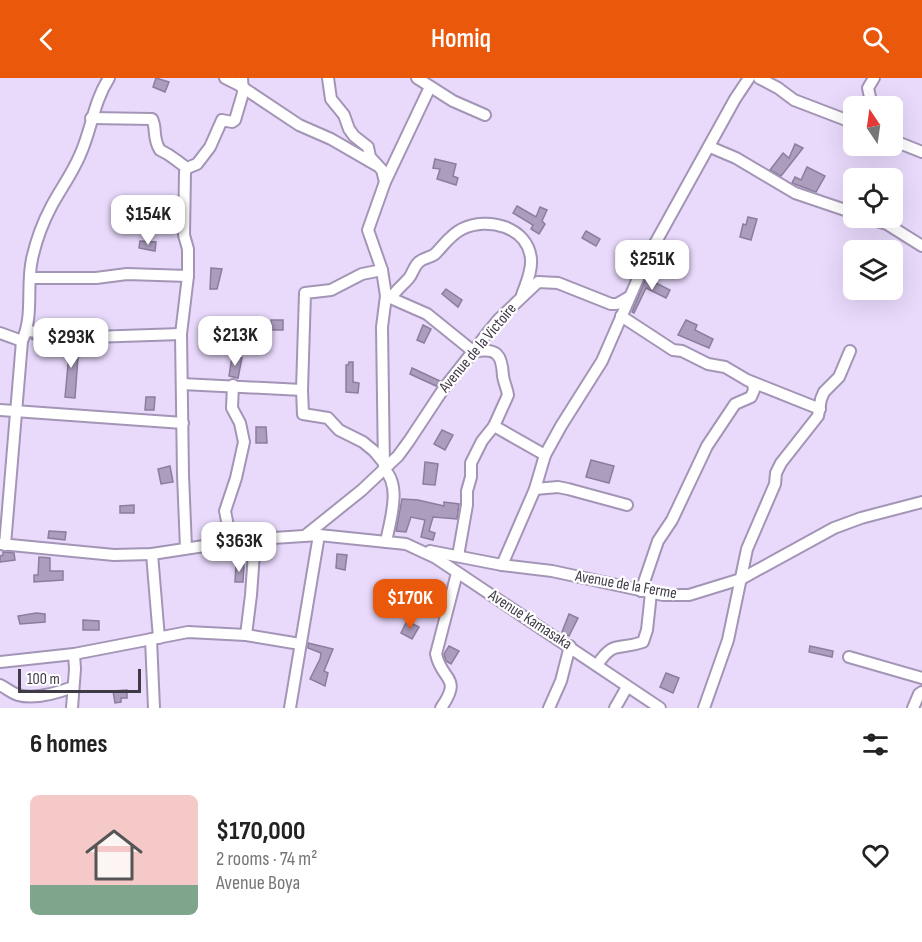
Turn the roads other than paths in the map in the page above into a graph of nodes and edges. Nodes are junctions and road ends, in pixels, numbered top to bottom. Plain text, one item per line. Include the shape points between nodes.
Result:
1 (109, 78) edge
2 (225, 78) edge
3 (328, 78) edge
4 (417, 78) edge
5 (749, 78) edge
6 (759, 78) edge
7 (874, 78) edge
8 (242, 83) edge
9 (430, 87) junction
10 (870, 96) edge
11 (485, 115) dead end
12 (91, 118) junction
13 (843, 119) edge
14 (903, 144) edge
15 (710, 147) junction
16 (922, 152) edge
17 (376, 165) junction
18 (188, 168) junction
19 (386, 182) junction
20 (843, 209) edge
21 (893, 228) edge
22 (922, 246) edge
23 (382, 270) junction
24 (188, 276) junction
25 (30, 278) junction
26 (388, 297) junction
27 (629, 297) junction
28 (520, 299) junction
29 (621, 316) junction
30 (0, 333) edge
31 (181, 334) junction
32 (25, 336) junction
33 (850, 351) dead end
34 (474, 352) junction
35 (753, 383) junction
36 (182, 384) junction
37 (233, 385) junction
38 (302, 390) junction
39 (820, 409) junction
40 (0, 410) edge
41 (16, 412) junction
42 (183, 423) junction
43 (494, 426) junction
44 (545, 455) junction
45 (384, 466) junction
46 (535, 489) junction
47 (922, 502) edge
48 (627, 505) dead end
49 (306, 535) junction
50 (319, 535) junction
51 (249, 539) junction
52 (386, 542) junction
53 (2, 544) edge
54 (186, 548) junction
55 (421, 549) junction
56 (152, 554) junction
57 (458, 556) junction
58 (502, 565) junction
59 (457, 573) junction
60 (741, 579) junction
61 (646, 592) junction
62 (246, 635) junction
63 (155, 638) junction
64 (300, 644) junction
65 (570, 646) junction
66 (74, 654) junction
67 (849, 657) dead end
68 (0, 662) edge
69 (597, 666) junction
70 (922, 678) edge
71 (0, 685) edge
72 (72, 687) junction
73 (627, 687) junction
74 (922, 692) edge
75 (72, 708) edge
76 (154, 708) edge
77 (290, 708) edge
78 (441, 708) edge
79 (549, 708) edge
80 (615, 708) edge
81 (660, 708) edge
82 (704, 708) edge
83 (913, 708) edge

1 - 12 street
2 - 8 street
3 - 17 street via 331,99 344,115 348,129 368,147
4 - 9 street
5 - 15 street
6 - 13 street via 794,100
7 - 10 street via 868,88
8 - 17 street via 299,125
8 - 18 street via 235,120 222,120 210,147 197,164
9 - 11 street
9 - 19 street
12 - 18 street via 153,119 153,134 160,150 171,153
12 - 25 street via 80,155 41,229
14 - 16 street
15 - 20 street via 795,193
15 - 27 street
17 - 19 street
18 - 24 street via 184,235
19 - 23 street via 368,230
21 - 22 street
23 - 26 street
23 - 38 street via 362,274 331,290 305,293
24 - 25 street
24 - 31 street
25 - 32 street
26 - 28 street via 407,280 420,260 434,255 455,234 473,225 495,224 520,234 527,245 530,273
26 - 34 street via 427,314
26 - 45 street via 382,332
27 - 28 street, Avenue de la Victoire via 611,304 543,281
27 - 29 street
28 - 34 street, Avenue de la Victoire
29 - 35 street via 673,350 725,367
29 - 44 street via 602,361
30 - 32 street
31 - 32 street
31 - 36 street
32 - 41 street
33 - 39 street via 839,377 820,399
34 - 43 street via 491,351 503,363 508,395
34 - 45 street, Avenue de la Victoire via 435,400 409,441
35 - 39 street
35 - 61 street via 751,397 735,404 707,446 658,541
36 - 37 street
36 - 42 street
37 - 38 street
37 - 51 street via 232,408 244,442 225,512 228,526
38 - 45 street via 303,414 328,418 339,430 374,451
39 - 60 street via 776,473 776,484 747,549
40 - 41 street
41 - 42 street
41 - 53 street
42 - 54 street
43 - 44 street
43 - 57 street via 471,463
44 - 46 street
45 - 49 street, Avenue de la Victoire via 362,490
45 - 52 street via 393,482
46 - 48 street via 558,487
46 - 58 street
47 - 60 street, Avenue de la Ferme via 834,528
49 - 50 street, Avenue Kamasaka
49 - 51 street, Avenue Kamasaka
50 - 52 street, Avenue Kamasaka
50 - 64 street
51 - 54 street, Avenue Kamasaka
51 - 62 street via 251,595
52 - 55 street, Avenue Kamasaka
53 - 56 street, Avenue Kamasaka via 104,554
54 - 56 street, Avenue Kamasaka
55 - 57 street, Avenue de la Ferme
55 - 59 street, Avenue Kamasaka
56 - 63 street
57 - 58 street, Avenue de la Ferme
58 - 61 street, Avenue de la Ferme via 552,571
59 - 65 street, Avenue Kamasaka
59 - 78 street via 436,654 452,682
60 - 61 street, Avenue de la Ferme via 689,595
60 - 82 street via 728,640
61 - 69 street via 647,630 643,642 613,648
62 - 63 street via 188,632
62 - 64 street
63 - 66 street
63 - 76 street
64 - 77 street
65 - 69 street, Avenue Kamasaka
65 - 79 street
66 - 68 street
66 - 72 street
67 - 70 street
69 - 73 street, Avenue Kamasaka
71 - 72 street via 24,696 57,693
72 - 75 street
73 - 80 street
73 - 81 street, Avenue Kamasaka
74 - 83 street

